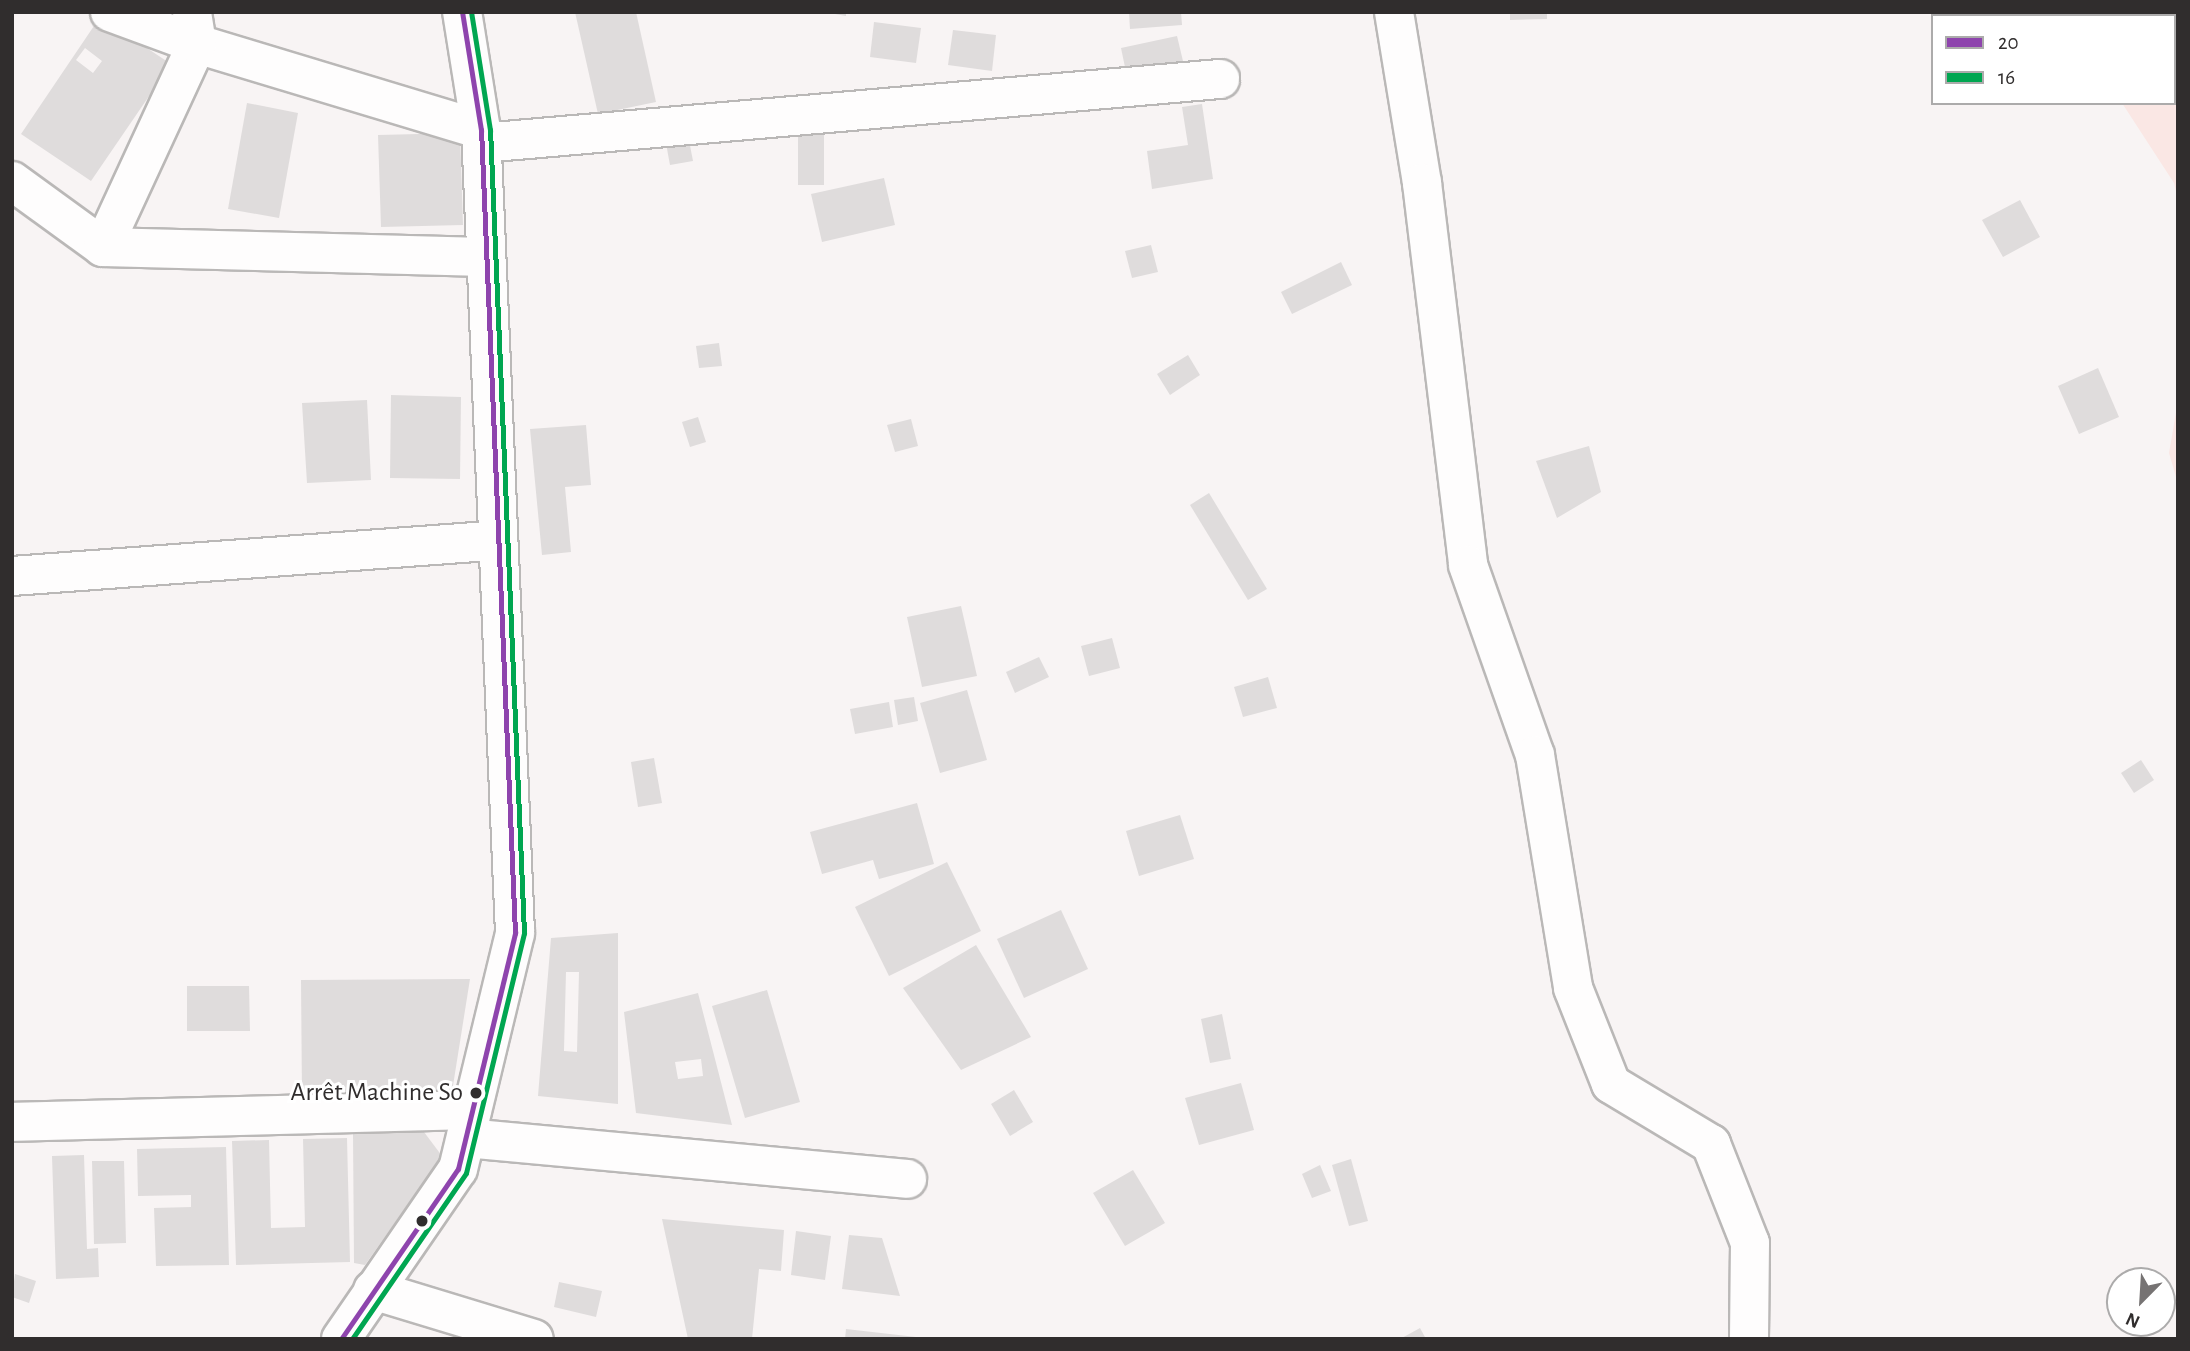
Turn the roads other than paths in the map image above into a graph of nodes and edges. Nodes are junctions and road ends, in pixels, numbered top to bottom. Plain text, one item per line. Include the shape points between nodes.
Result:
1 (110, 12) edge
2 (462, 12) edge
3 (1394, 12) edge
4 (194, 28) edge
5 (1220, 79) dead end
6 (481, 137) junction
7 (12, 181) edge
8 (103, 247) junction
9 (485, 257) junction
10 (498, 540) junction
11 (12, 576) edge
12 (12, 1122) edge
13 (469, 1124) junction
14 (906, 1179) dead end
15 (373, 1290) junction
16 (341, 1339) edge
17 (534, 1339) edge
18 (1749, 1339) edge

1 - 4 street
2 - 6 street
3 - 18 street via 1422,183 1468,565 1535,755 1573,988 1611,1084 1711,1144 1750,1243
4 - 6 street
4 - 8 street
5 - 6 street
6 - 9 street
7 - 8 street
8 - 9 street
9 - 10 street
10 - 11 street
10 - 13 street via 515,933
12 - 13 street
13 - 14 street
13 - 15 street via 458,1169
15 - 16 street
15 - 17 street

